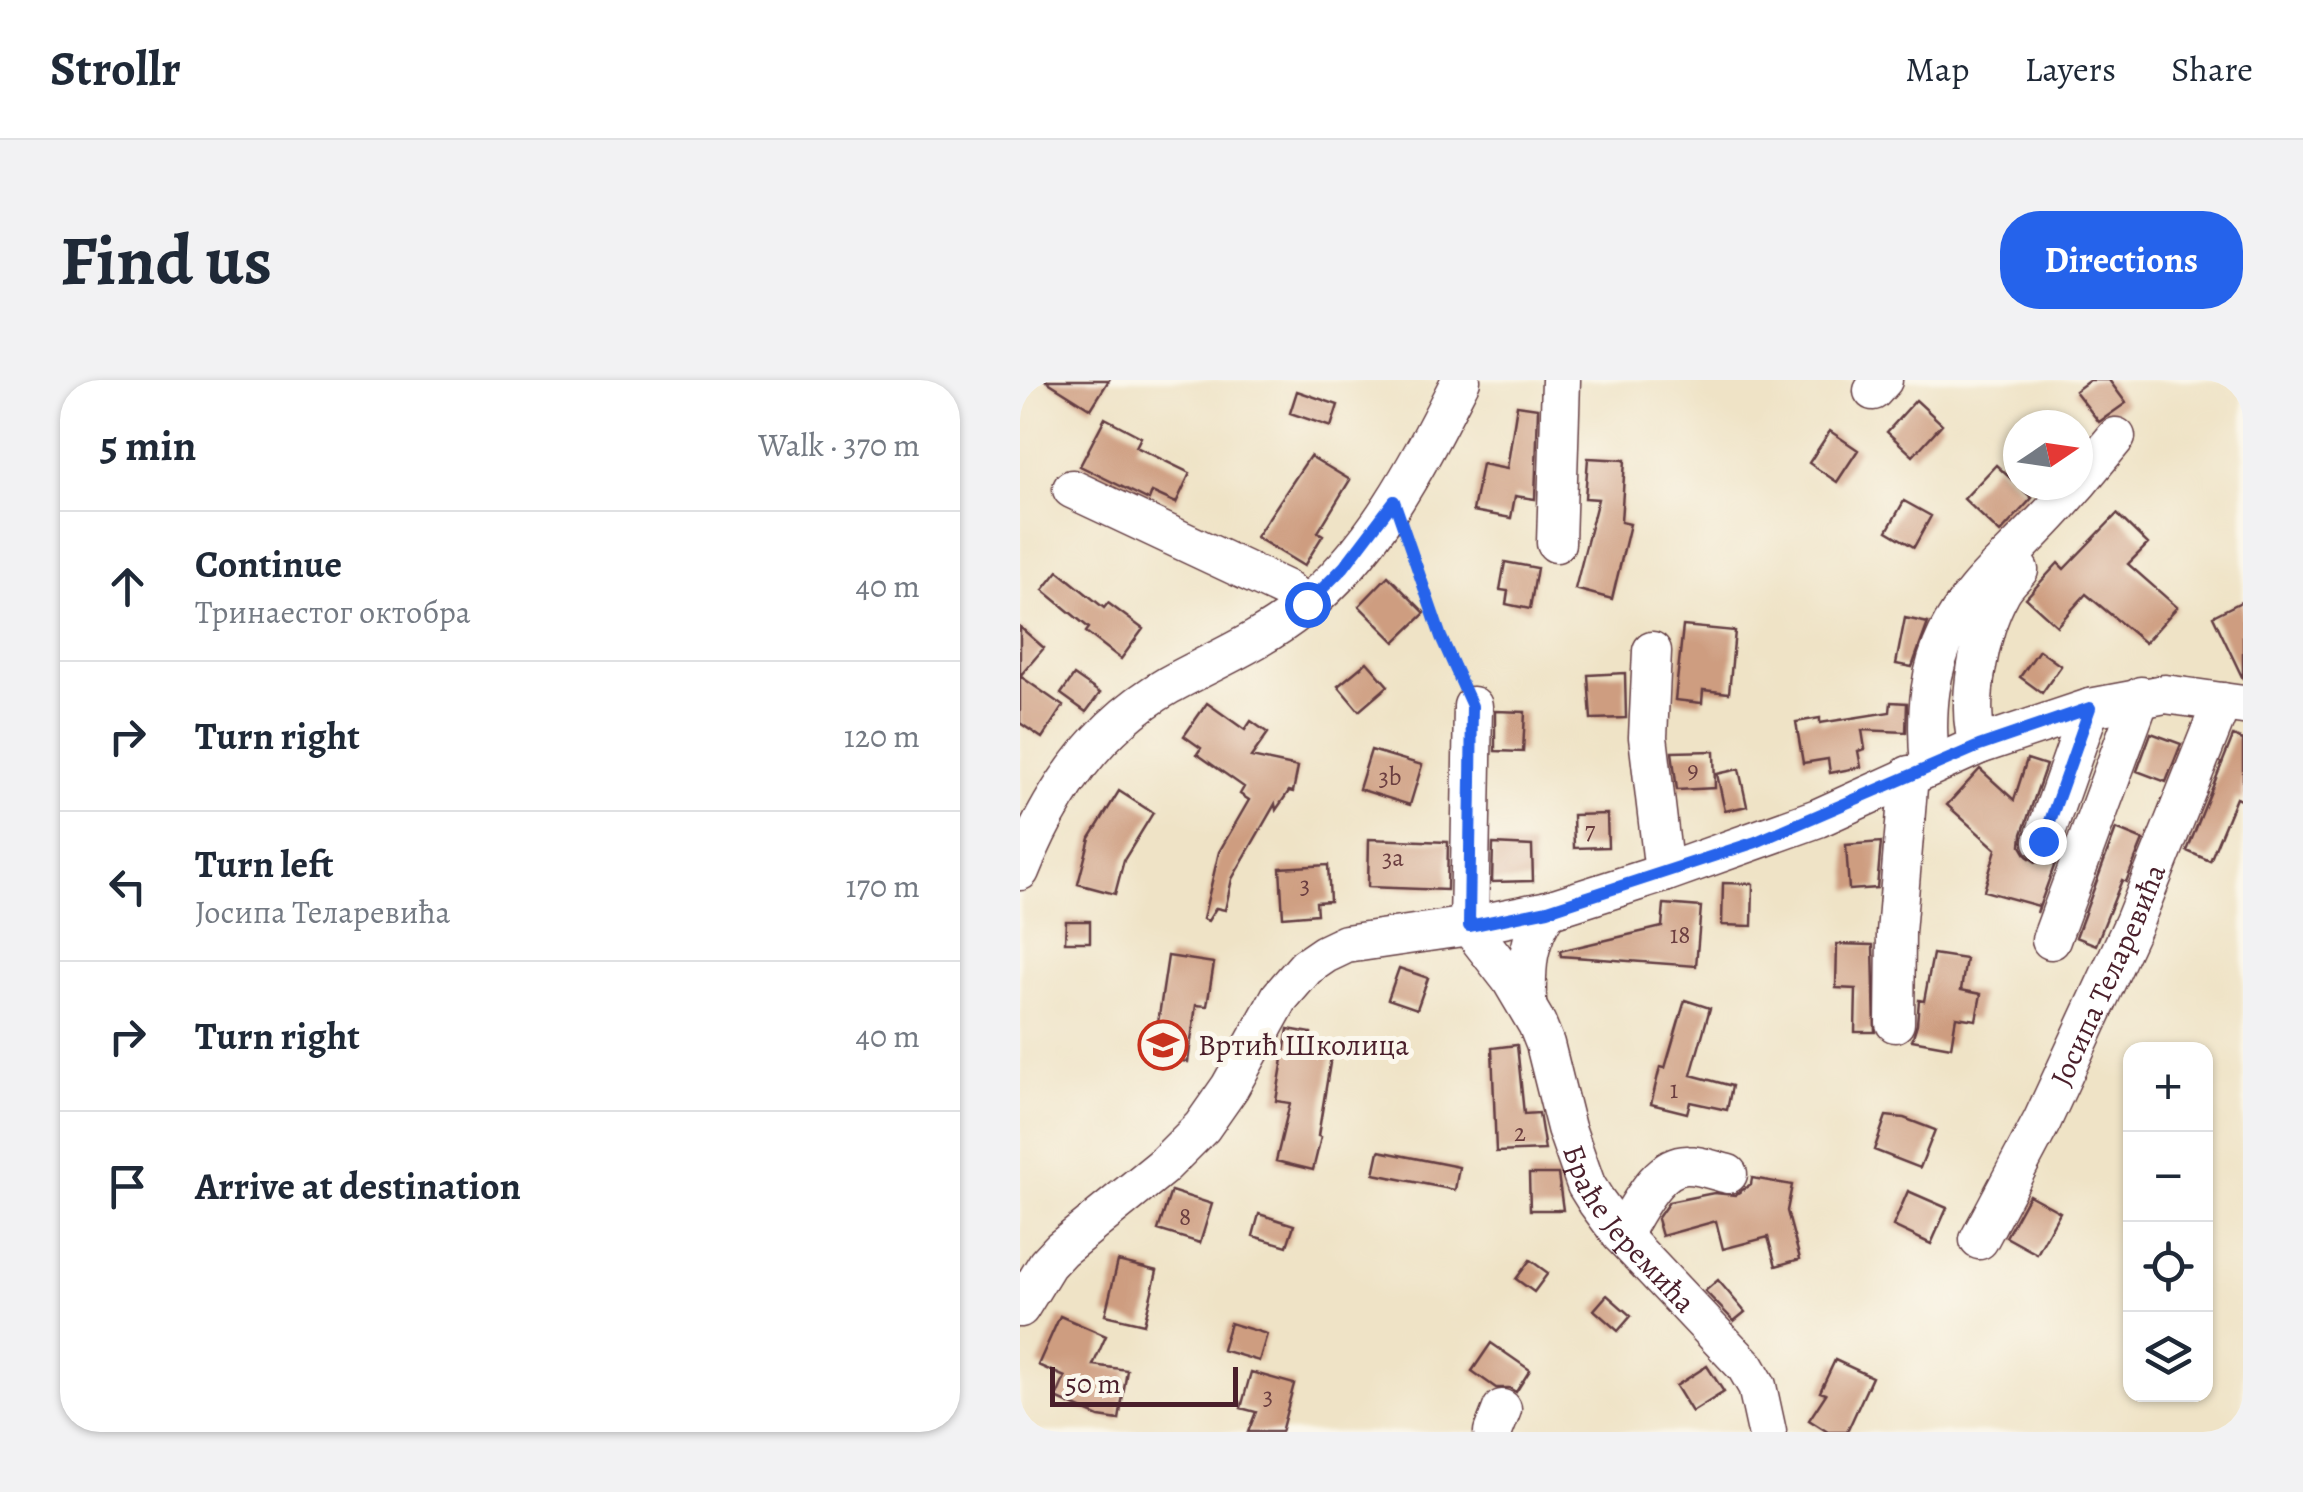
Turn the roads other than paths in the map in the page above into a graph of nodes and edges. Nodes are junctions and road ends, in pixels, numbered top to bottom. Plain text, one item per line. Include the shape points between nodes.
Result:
1 (1461, 380) edge
2 (1560, 380) edge
3 (2116, 436) dead end
4 (2093, 464) edge
5 (1072, 490) dead end
6 (2061, 500) edge
7 (2049, 539) dead end
8 (1556, 543) dead end
9 (1307, 604) junction
10 (1652, 651) dead end
11 (2141, 696) junction
12 (2232, 703) edge
13 (1472, 706) road end
14 (2090, 708) junction
15 (1979, 746) junction
16 (1919, 770) junction
17 (2043, 841) dead end
18 (1020, 871) edge
19 (1664, 873) junction
20 (1548, 910) junction
21 (1469, 926) junction
22 (2051, 940) dead end
23 (1527, 1002) junction
24 (1894, 1022) dead end
25 (1728, 1174) dead end
26 (1622, 1235) junction
27 (1979, 1240) dead end
28 (1020, 1308) edge
29 (1768, 1432) edge

1 - 9 street via 1394,501
2 - 8 street
3 - 4 street
5 - 9 street
6 - 16 street via 1956,614 1936,664
7 - 15 street via 2000,592 1993,610 1972,701
9 - 18 street via 1164,688 1111,729 1054,798
10 - 19 street via 1648,737
11 - 12 street, Јосипа Теларевића
11 - 14 street, Јосипа Теларевића
11 - 22 street
12 - 27 street, Јосипа Теларевића via 2042,1121
13 - 21 street
14 - 15 street, Јосипа Теларевића
14 - 17 street
15 - 16 street, Јосипа Теларевића
16 - 19 street, Јосипа Теларевића via 1818,818
16 - 24 street via 1896,933
19 - 20 street, Јосипа Теларевића
20 - 21 street, Јосипа Теларевића
20 - 23 street, Браће Јеремића via 1527,955
21 - 23 street, Браће Јеремића
21 - 28 street, Јосипа Теларевића via 1346,944 1306,967 1280,997 1202,1127 1061,1249
23 - 26 street, Браће Јеремића via 1546,1044 1586,1185
25 - 26 street via 1674,1167 1650,1190
26 - 29 street, Браће Јеремића via 1746,1367

